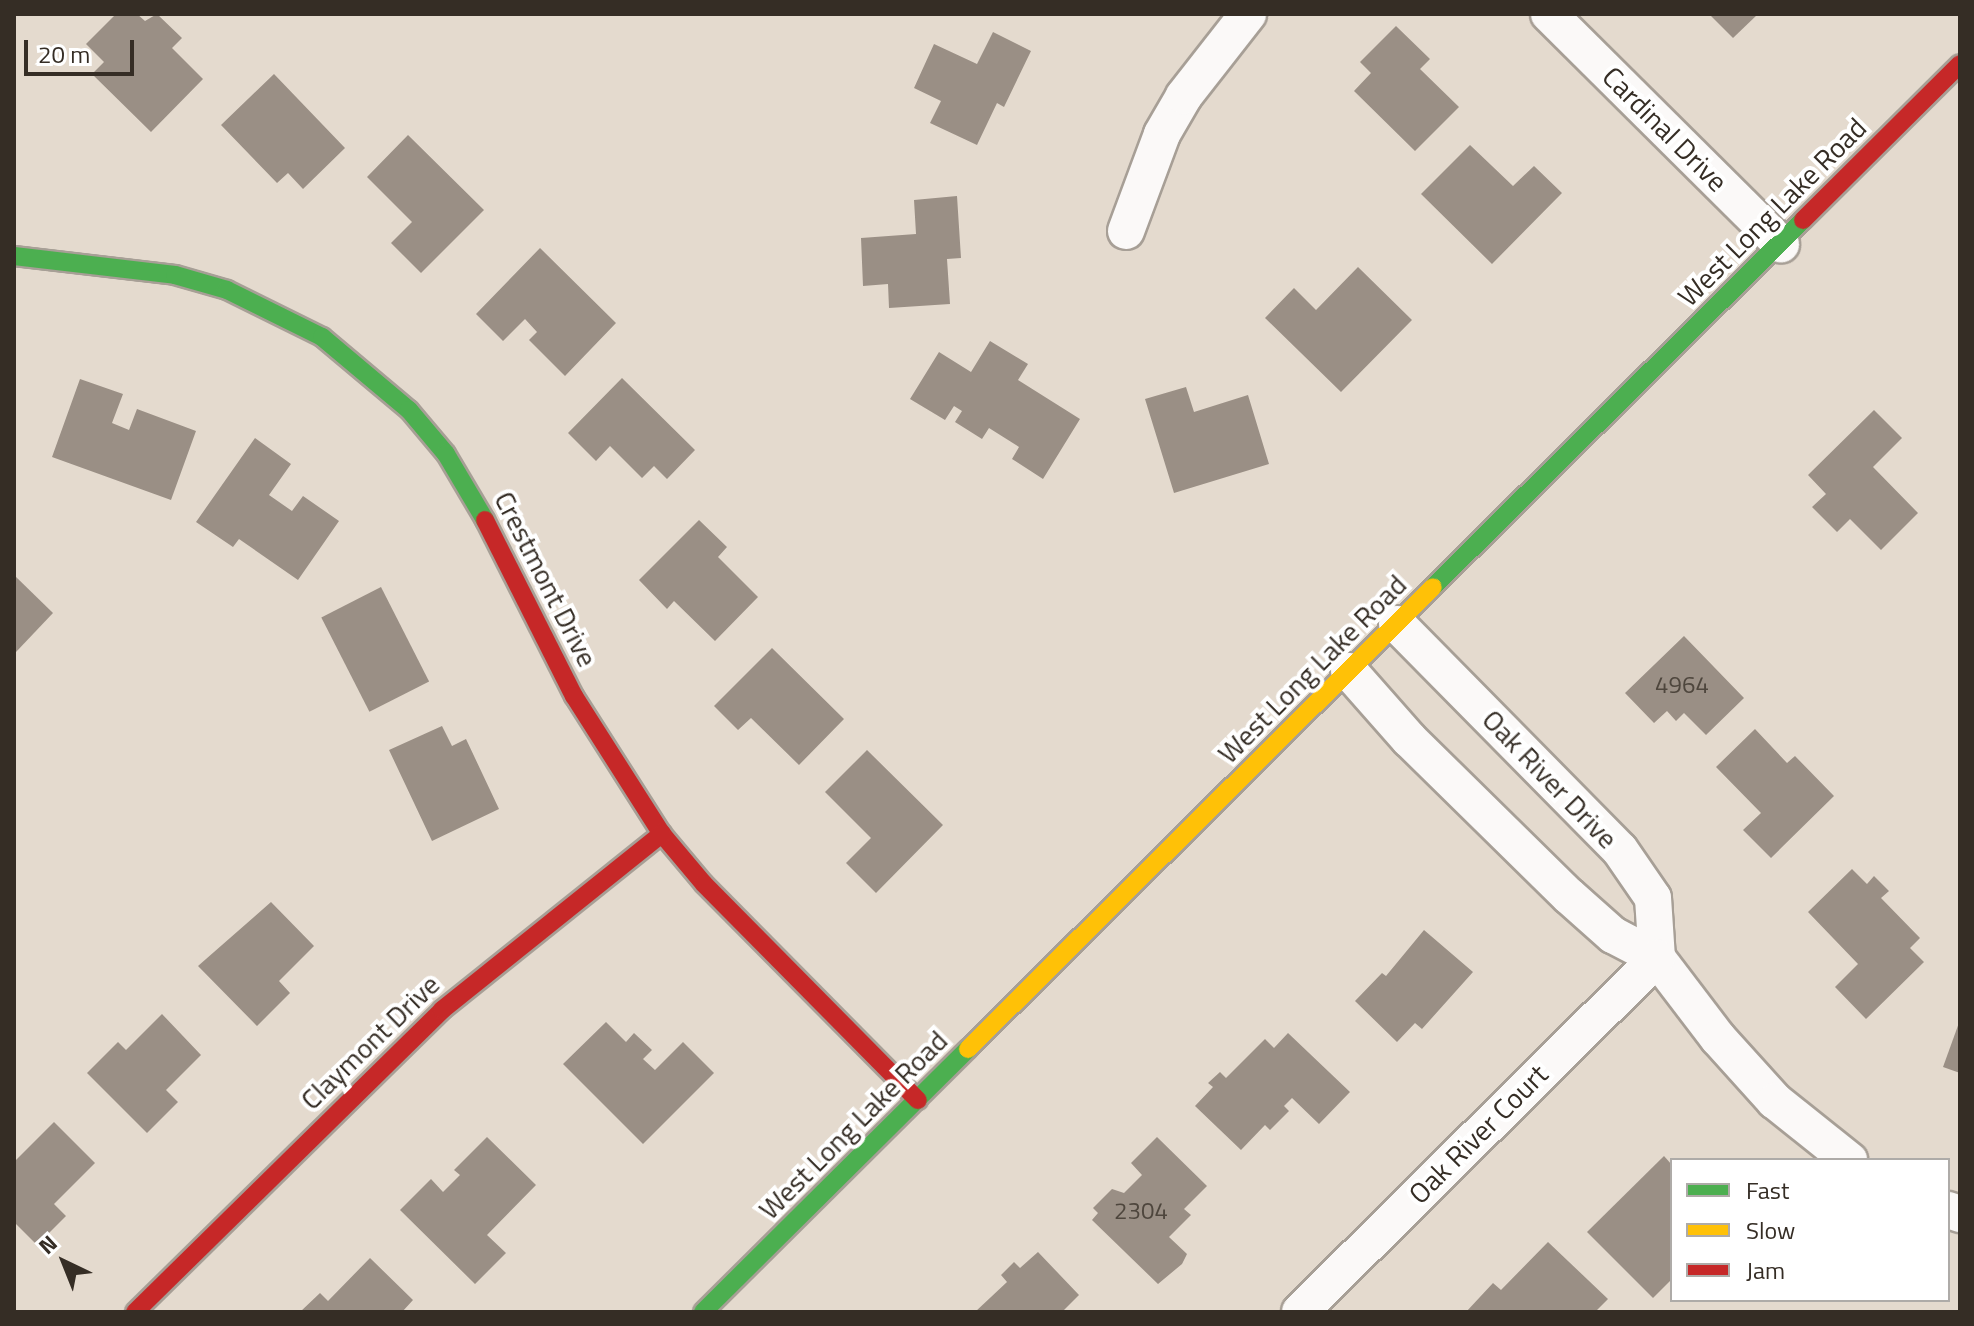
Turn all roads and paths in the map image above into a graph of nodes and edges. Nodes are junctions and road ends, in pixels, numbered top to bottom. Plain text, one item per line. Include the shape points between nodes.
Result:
1 (1248, 14) edge
2 (1549, 14) edge
3 (1960, 64) edge
4 (1126, 231) dead end
5 (1781, 244) junction
6 (14, 256) edge
7 (1397, 624) junction
8 (1349, 671) junction
9 (662, 834) junction
10 (1657, 958) junction
11 (918, 1100) junction
12 (1847, 1158) edge
13 (135, 1312) edge
14 (703, 1312) edge
15 (1300, 1312) edge

1 - 4 street via 1184,96 1162,134
2 - 5 street, Cardinal Drive
3 - 5 street, West Long Lake Road
5 - 7 street, West Long Lake Road
6 - 9 street, Crestmont Drive via 175,275 227,290 322,337 367,370 446,454 574,696
7 - 8 street, West Long Lake Road
7 - 10 street, Oak River Drive via 1620,850 1653,898
8 - 10 street via 1409,739 1569,896 1613,935
8 - 11 street, West Long Lake Road
9 - 11 street, Crestmont Drive via 704,884
9 - 13 street, Claymont Drive via 442,1010
10 - 12 street via 1768,1093
10 - 15 street, Oak River Court
11 - 14 street, West Long Lake Road

